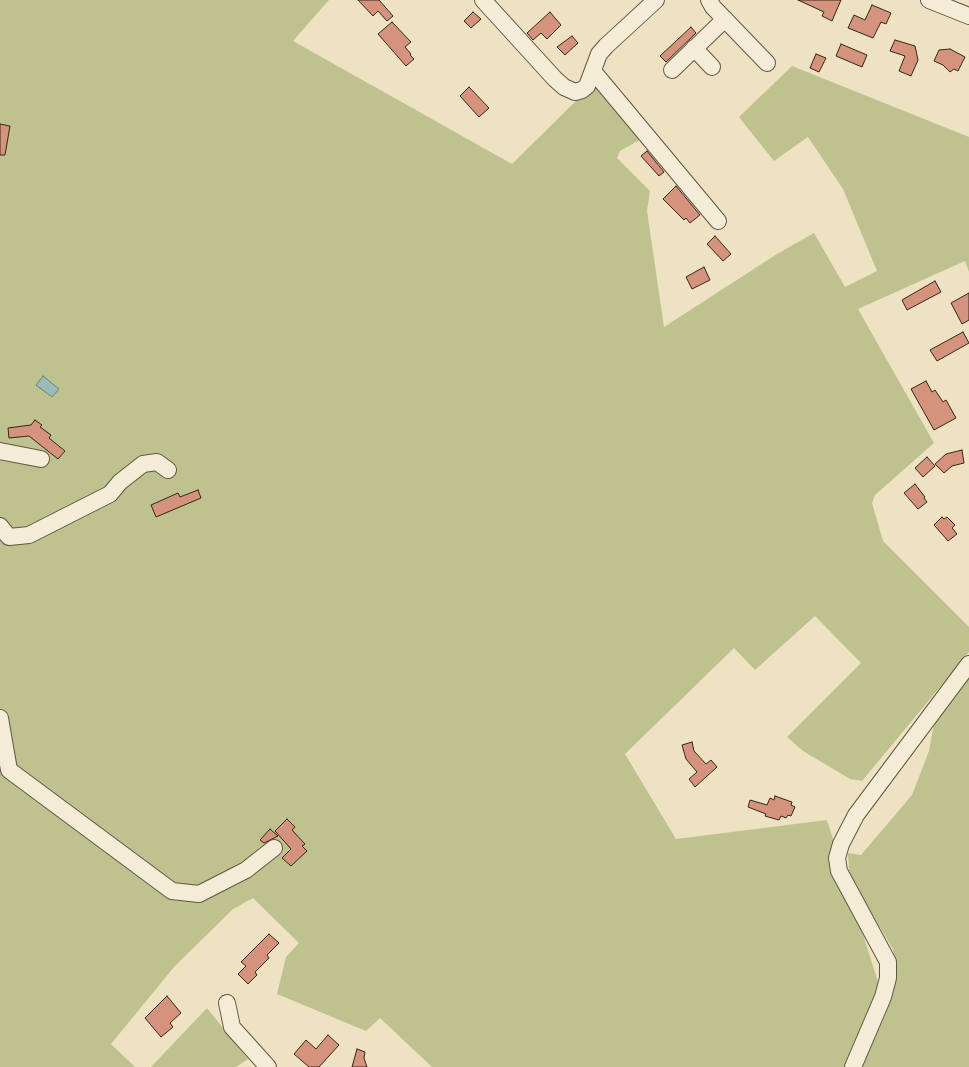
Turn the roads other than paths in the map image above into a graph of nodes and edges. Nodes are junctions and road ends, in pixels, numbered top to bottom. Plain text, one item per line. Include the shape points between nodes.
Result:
1 (484, 0) edge
2 (656, 0) edge
3 (709, 0) edge
4 (929, 0) edge
5 (969, 16) edge
6 (725, 19) junction
7 (694, 48) junction
8 (767, 63) dead end
9 (712, 66) dead end
10 (672, 70) dead end
11 (593, 71) junction
12 (718, 221) dead end
13 (0, 450) edge
14 (40, 460) dead end
15 (168, 470) dead end
16 (0, 526) edge
17 (969, 664) edge
18 (0, 718) edge
19 (274, 848) dead end
20 (228, 1003) dead end
21 (268, 1067) edge
22 (853, 1067) edge

1 - 11 street via 564,87 575,92 582,90
2 - 11 street via 606,46 599,54
3 - 6 street
4 - 5 street
6 - 7 street
6 - 8 street
7 - 9 street
7 - 10 street
11 - 12 street
13 - 14 street
15 - 16 street via 157,462 143,464 110,494 29,535 9,537
17 - 22 street via 856,815 841,844 837,858 839,871 888,962 883,997
18 - 19 street via 9,770 172,891 199,894 246,870
20 - 21 street via 232,1027

